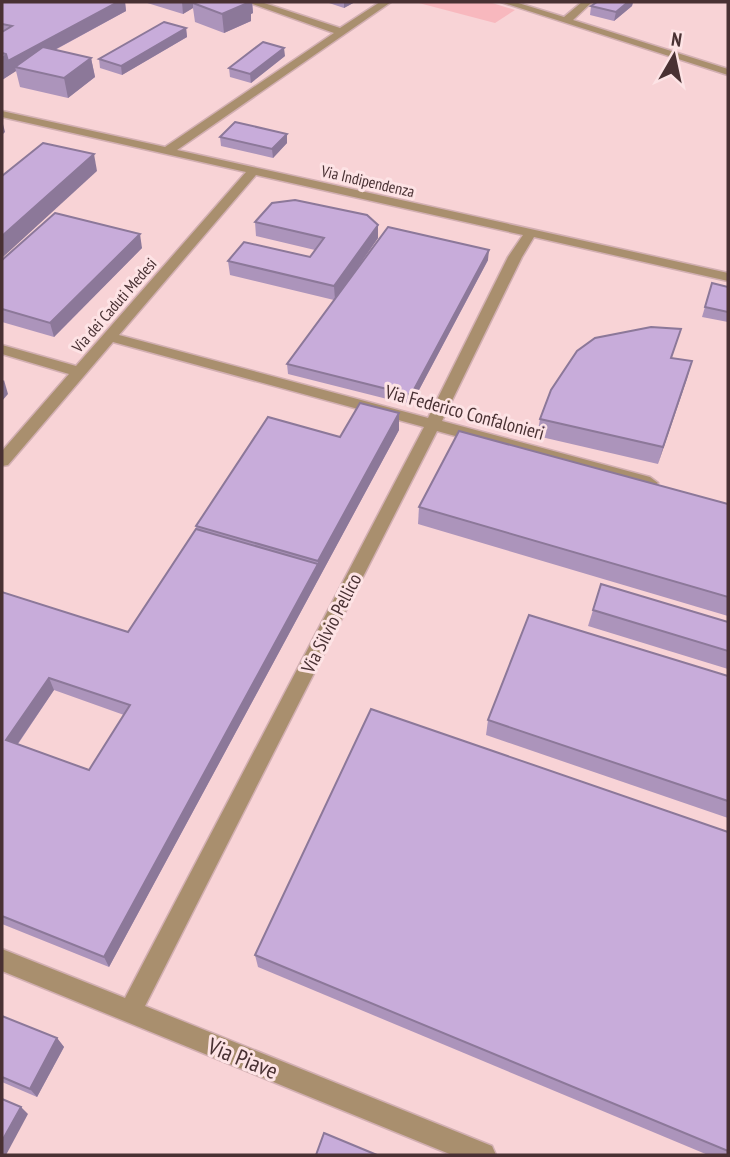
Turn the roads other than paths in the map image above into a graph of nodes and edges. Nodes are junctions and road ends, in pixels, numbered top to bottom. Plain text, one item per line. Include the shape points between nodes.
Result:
1 (252, 2) edge
2 (386, 2) edge
3 (506, 2) edge
4 (587, 2) edge
5 (566, 21) junction
6 (341, 32) junction
7 (728, 72) edge
8 (2, 114) edge
9 (167, 151) junction
10 (253, 171) junction
11 (530, 233) junction
12 (728, 276) edge
13 (110, 337) junction
14 (2, 349) edge
15 (79, 372) junction
16 (433, 424) junction
17 (2, 461) edge
18 (664, 486) edge
19 (2, 961) edge
20 (130, 1012) junction
21 (483, 1155) edge

1 - 6 street
2 - 6 street
3 - 5 street
4 - 5 street
5 - 7 street
6 - 9 street
8 - 9 street, Via Indipendenza
9 - 10 street, Via Indipendenza
10 - 11 street, Via Indipendenza
10 - 13 street, Via dei Caduti Medesi
11 - 12 street, Via Indipendenza
11 - 16 street, Via Silvio Pellico
13 - 15 street, Via dei Caduti Medesi
13 - 16 street, Via Federico Confalonieri
14 - 15 street
15 - 17 street, Via dei Caduti Medesi
16 - 18 street, Via Federico Confalonieri
16 - 20 street, Via Silvio Pellico
19 - 20 street, Via Piave
20 - 21 street, Via Piave

